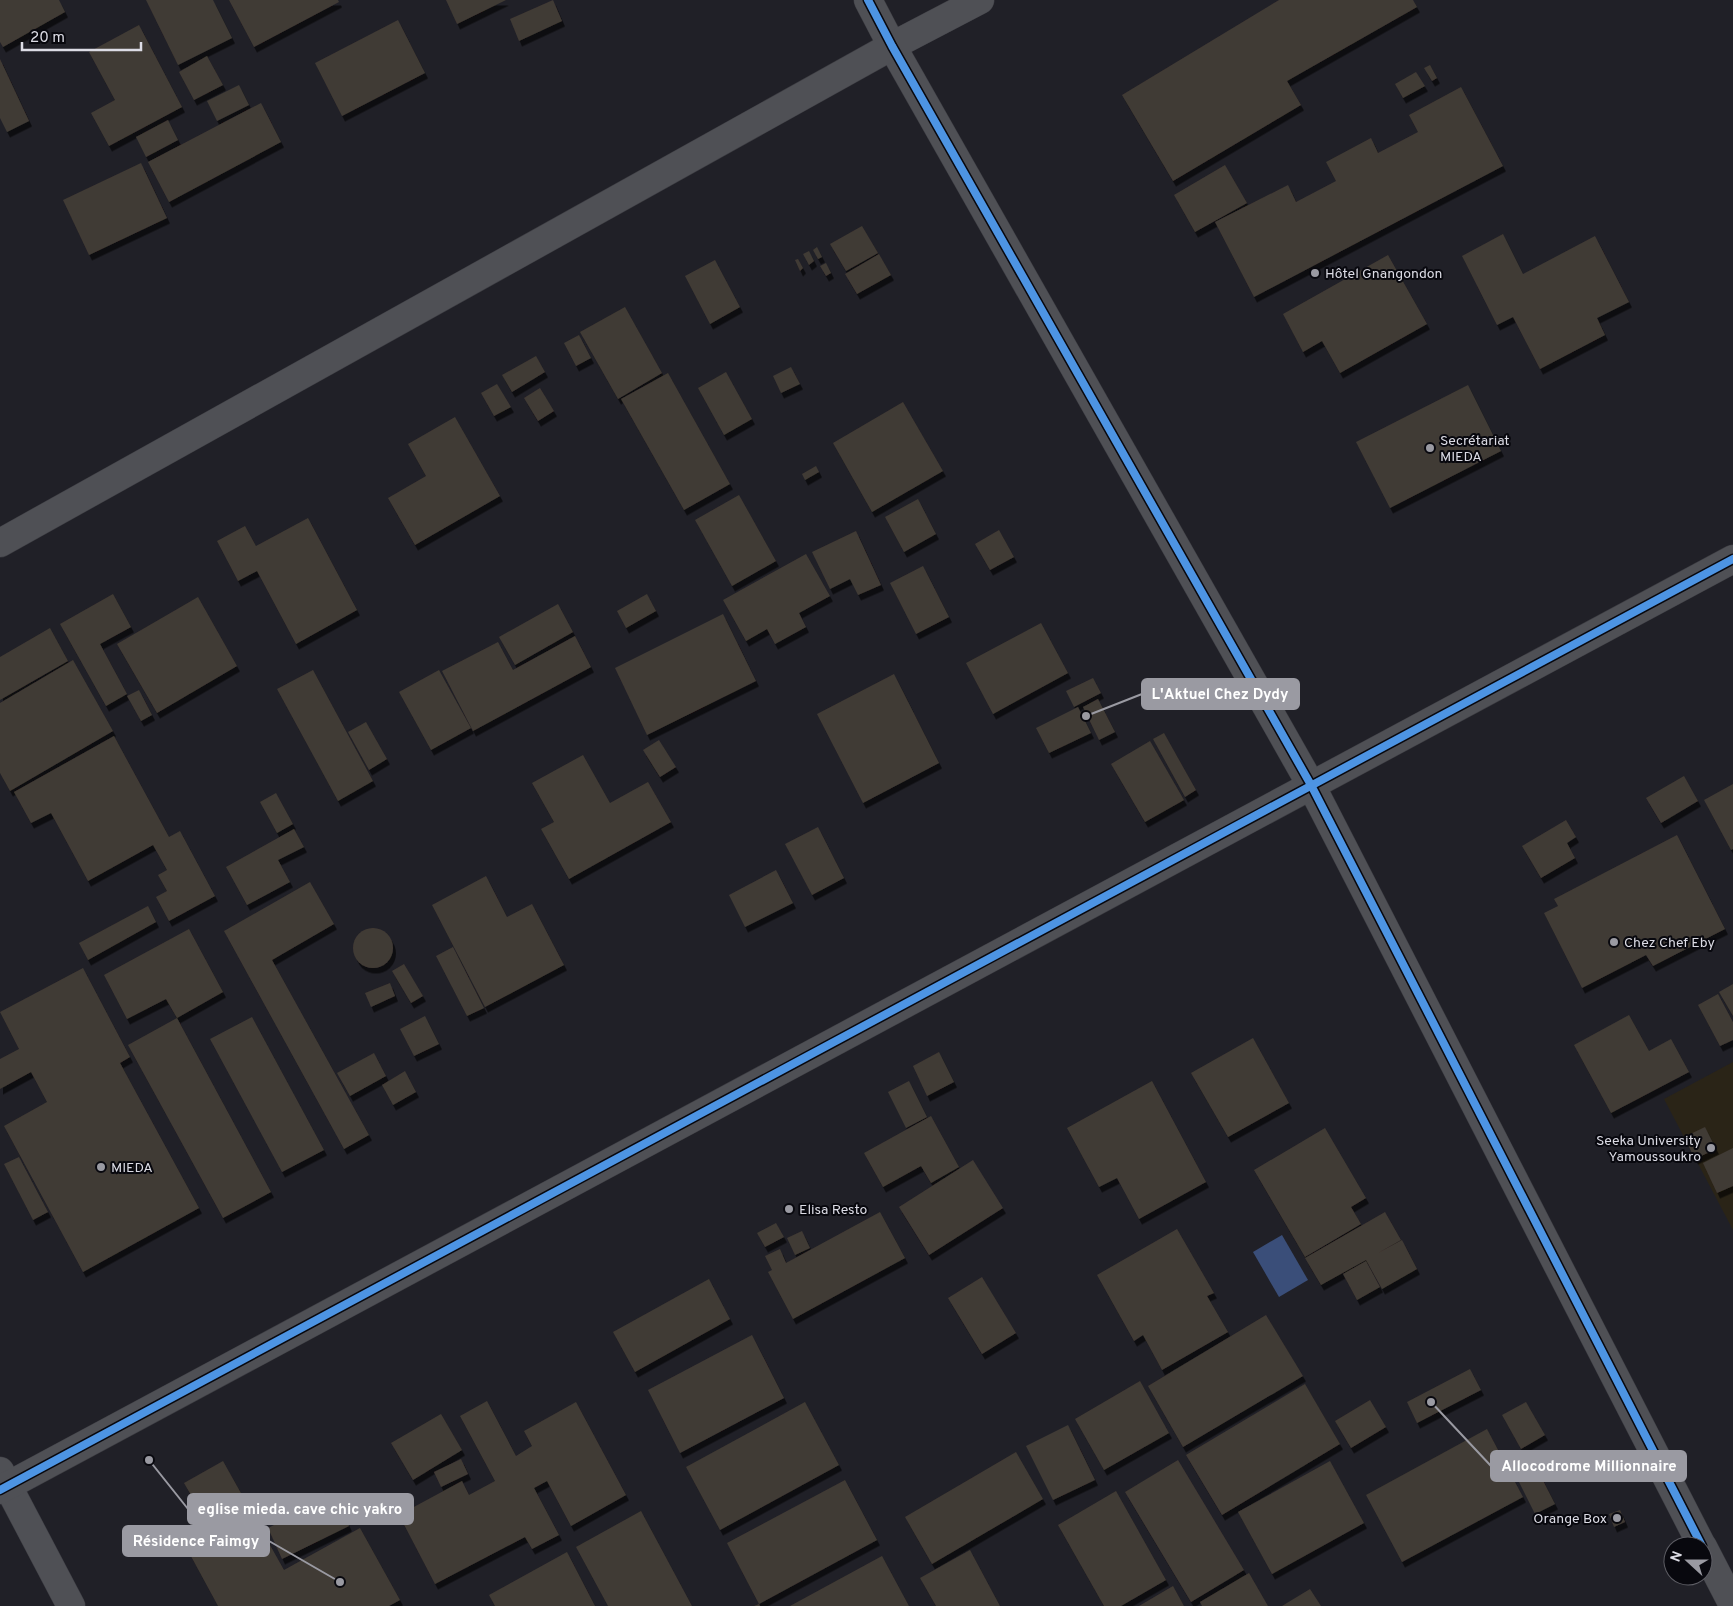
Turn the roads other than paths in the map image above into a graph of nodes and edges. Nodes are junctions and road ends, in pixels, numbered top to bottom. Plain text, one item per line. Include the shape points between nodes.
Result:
1 (868, 0) edge
2 (980, 0) edge
3 (892, 46) junction
4 (0, 543) edge
5 (1733, 559) edge
6 (1311, 785) junction
7 (2, 1482) edge
8 (1697, 1536) edge
9 (1713, 1566) edge
10 (1733, 1605) edge
11 (71, 1606) edge

1 - 3 street
2 - 3 street
3 - 4 street
3 - 6 street
5 - 6 street
6 - 7 street
6 - 8 street
7 - 11 street
9 - 10 street

